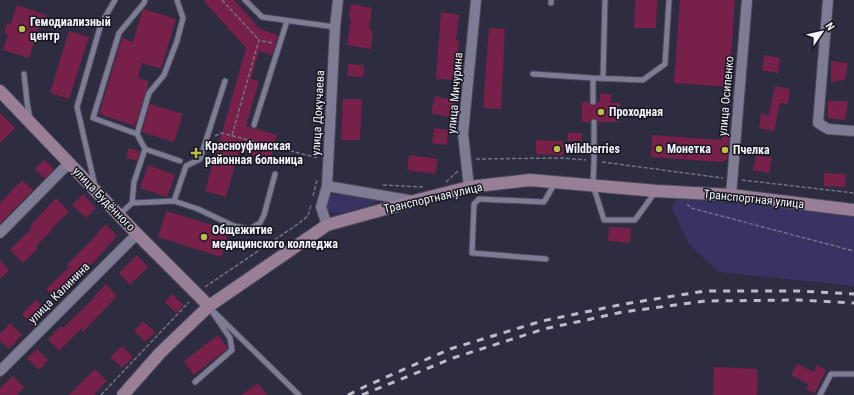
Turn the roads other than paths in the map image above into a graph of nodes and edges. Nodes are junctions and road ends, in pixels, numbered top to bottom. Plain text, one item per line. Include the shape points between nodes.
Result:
1 (115, 0) edge
2 (145, 0) edge
3 (177, 0) edge
4 (245, 0) edge
5 (338, 0) edge
6 (476, 0) edge
7 (605, 0) edge
8 (669, 0) edge
9 (747, 0) edge
10 (828, 0) edge
11 (287, 21) junction
12 (335, 27) junction
13 (24, 74) dead end
14 (533, 74) dead end
15 (593, 78) junction
16 (603, 79) junction
17 (225, 81) dead end
18 (1, 95) edge
19 (594, 102) dead end
20 (594, 122) dead end
21 (32, 125) junction
22 (254, 125) dead end
23 (854, 131) edge
24 (137, 134) junction
25 (145, 149) junction
26 (180, 161) dead end
27 (69, 163) junction
28 (275, 174) dead end
29 (555, 182) junction
30 (593, 185) junction
31 (327, 186) junction
32 (469, 187) junction
33 (96, 191) junction
34 (657, 191) junction
35 (731, 195) junction
36 (174, 201) junction
37 (414, 201) junction
38 (132, 203) junction
39 (854, 210) edge
40 (119, 215) junction
41 (327, 225) junction
42 (0, 233) edge
43 (137, 234) junction
44 (546, 259) dead end
45 (209, 306) junction
46 (0, 371) edge
47 (854, 374) edge
48 (195, 382) dead end
49 (123, 395) edge
50 (299, 395) edge
51 (820, 395) edge

1 - 33 lane via 101,24 77,107
2 - 24 lane via 119,33 93,118
3 - 24 lane via 183,18 177,41 164,75 149,93
4 - 11 lane via 262,17
5 - 12 street, улица Докучаева
6 - 32 street, улица Мичурина via 463,134
7 - 16 lane
8 - 16 lane via 665,64 643,80
9 - 35 street, улица Осипенко
10 - 23 street via 818,123 828,129
11 - 12 lane
11 - 22 lane
12 - 31 street, улица Докучаева
13 - 21 lane
14 - 15 lane
15 - 16 lane
15 - 19 lane
17 - 36 lane via 200,159 186,166
18 - 21 main road, улица Будённого
20 - 30 lane
21 - 27 main road, улица Будённого
24 - 25 lane
25 - 26 lane
25 - 38 lane via 134,182
27 - 33 main road, улица Будённого
27 - 42 street
28 - 36 lane via 264,215 260,223 250,229 234,226
29 - 30 main road, Транспортная улица
29 - 32 main road, Транспортная улица via 530,180
29 - 44 lane via 544,202 479,199 474,204 472,253
30 - 34 main road, Транспортная улица
30 - 34 lane via 604,220 635,220
31 - 37 street
31 - 41 street, улица Докучаева via 321,207
32 - 37 main road, Транспортная улица
33 - 40 main road, улица Будённого
34 - 35 main road, Транспортная улица
35 - 39 main road, Транспортная улица
36 - 38 lane
37 - 41 main road, Транспортная улица
38 - 40 lane
40 - 43 main road, улица Будённого
41 - 45 main road, Транспортная улица
43 - 45 main road, улица Будённого
43 - 46 street, улица Калинина
45 - 48 lane via 230,338 232,350
45 - 49 main road, Транспортная улица
45 - 50 lane
47 - 51 lane via 831,374

